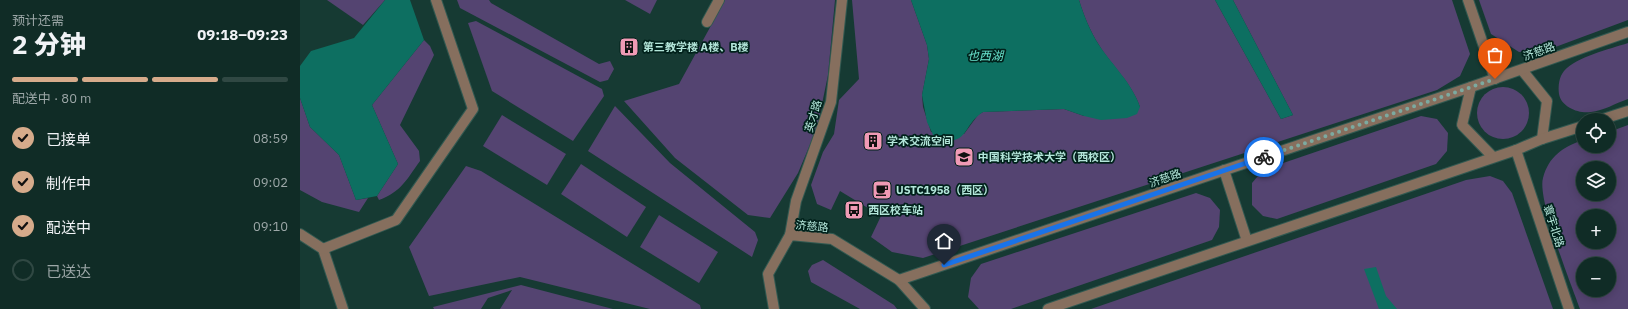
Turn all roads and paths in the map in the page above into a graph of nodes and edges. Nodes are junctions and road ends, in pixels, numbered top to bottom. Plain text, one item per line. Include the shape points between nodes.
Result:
1 (436, 0) edge
2 (719, 0) edge
3 (842, 0) edge
4 (1468, 0) edge
5 (707, 22) dead end
6 (1628, 32) edge
7 (1522, 70) junction
8 (1495, 79) junction
9 (1471, 87) junction
10 (1628, 111) edge
11 (1616, 115) edge
12 (1576, 128) edge
13 (1542, 139) junction
14 (1516, 150) junction
15 (1493, 158) junction
16 (1224, 170) junction
17 (300, 234) edge
18 (790, 235) junction
19 (1247, 241) junction
20 (324, 249) junction
21 (899, 280) junction
22 (343, 309) edge
23 (774, 309) edge
24 (925, 309) edge
25 (1048, 309) edge
26 (1569, 309) edge

1 - 20 street via 473,109 396,220
2 - 5 street
3 - 18 street, 英才路 via 830,102 796,201
4 - 8 street
6 - 7 street, 济慈路
7 - 8 street, 济慈路
7 - 13 street via 1547,101
8 - 9 street, 济慈路
9 - 15 street via 1462,125
9 - 16 street, 济慈路
10 - 11 street
12 - 13 street
13 - 14 street
14 - 15 street
14 - 26 street, 寰宇北路
15 - 19 street
16 - 19 street
16 - 21 street, 济慈路
17 - 20 street
18 - 21 street, 济慈路 via 832,239
18 - 23 street, 济慈路 via 768,274
19 - 25 street
20 - 22 street
21 - 24 street

